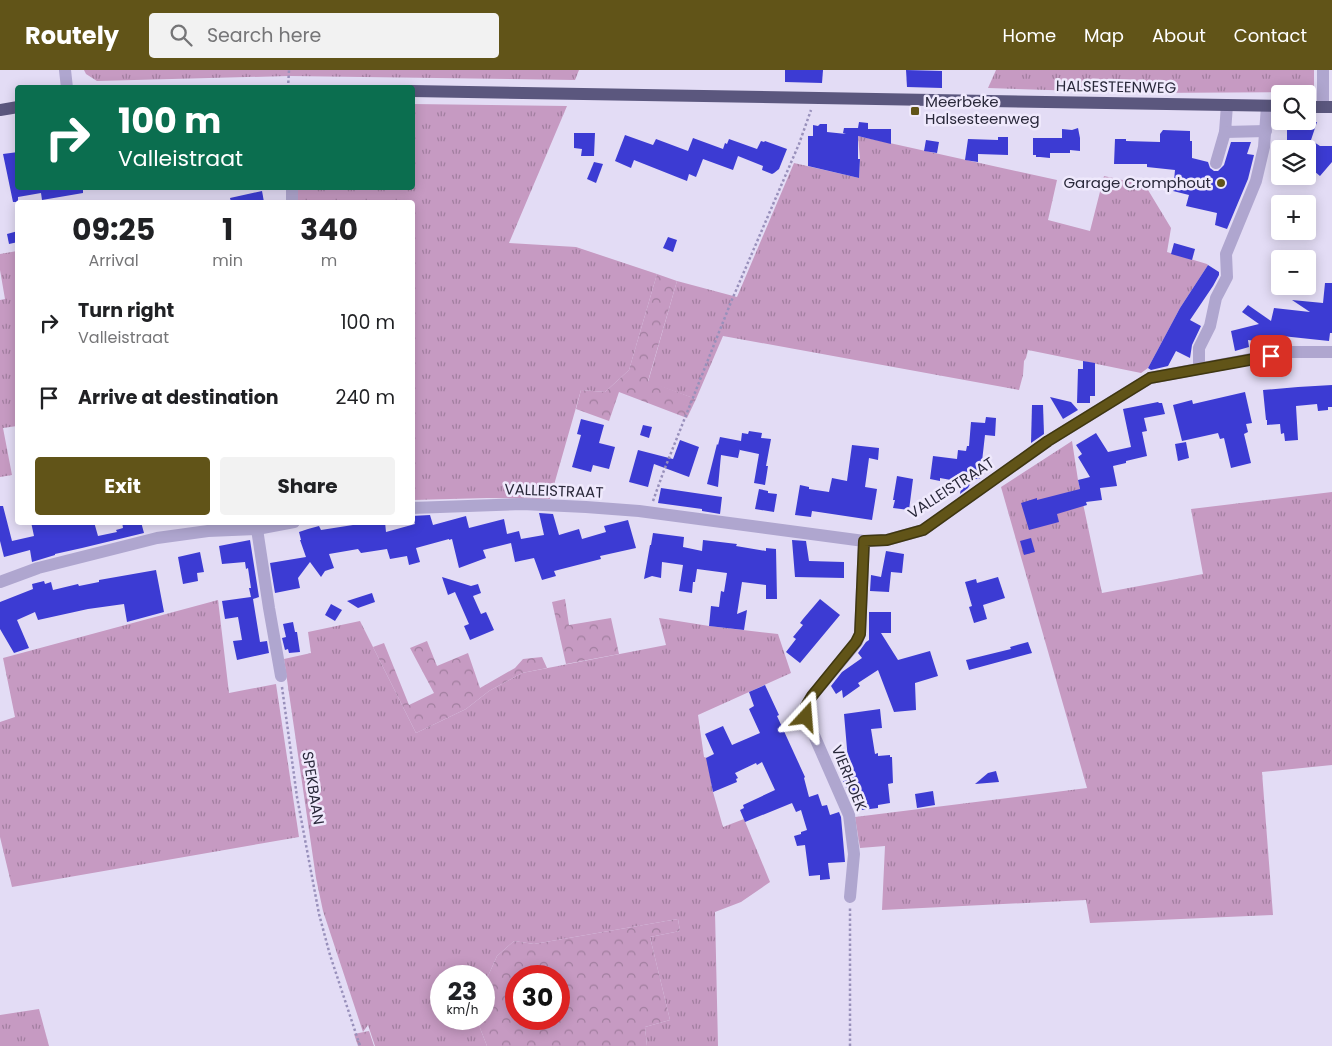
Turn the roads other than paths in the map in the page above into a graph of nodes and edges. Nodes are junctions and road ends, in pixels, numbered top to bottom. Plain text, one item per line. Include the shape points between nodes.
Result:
1 (65, 70) edge
2 (1322, 70) edge
3 (68, 85) edge
4 (415, 91) edge
5 (1226, 105) junction
6 (1271, 106) edge
7 (1328, 107) edge
8 (15, 108) edge
9 (0, 110) edge
10 (1271, 115) edge
11 (1266, 131) junction
12 (1224, 132) junction
13 (1216, 163) dead end
14 (1332, 352) edge
15 (1199, 369) junction
16 (415, 508) edge
17 (278, 525) edge
18 (257, 529) junction
19 (864, 541) junction
20 (0, 582) edge
21 (281, 676) road end
22 (850, 897) road end

1 - 3 street
2 - 7 street
4 - 5 main road, HALSESTEENWEG
5 - 6 main road, HALSESTEENWEG
5 - 12 street
8 - 9 main road
10 - 11 street
11 - 12 street
11 - 15 street via 1256,181 1226,254 1227,277 1216,298 1210,326 1198,348
12 - 13 street
14 - 15 street, VALLEISTRAAT via 1289,352
15 - 19 street, VALLEISTRAAT via 1150,378 1048,441 923,530 887,540
16 - 19 street, VALLEISTRAAT via 522,504 586,507 649,512
17 - 18 street
18 - 20 street via 157,538 38,568
18 - 21 street
19 - 22 street, VIERHOEK via 860,634 806,706 806,717 849,815 854,854

